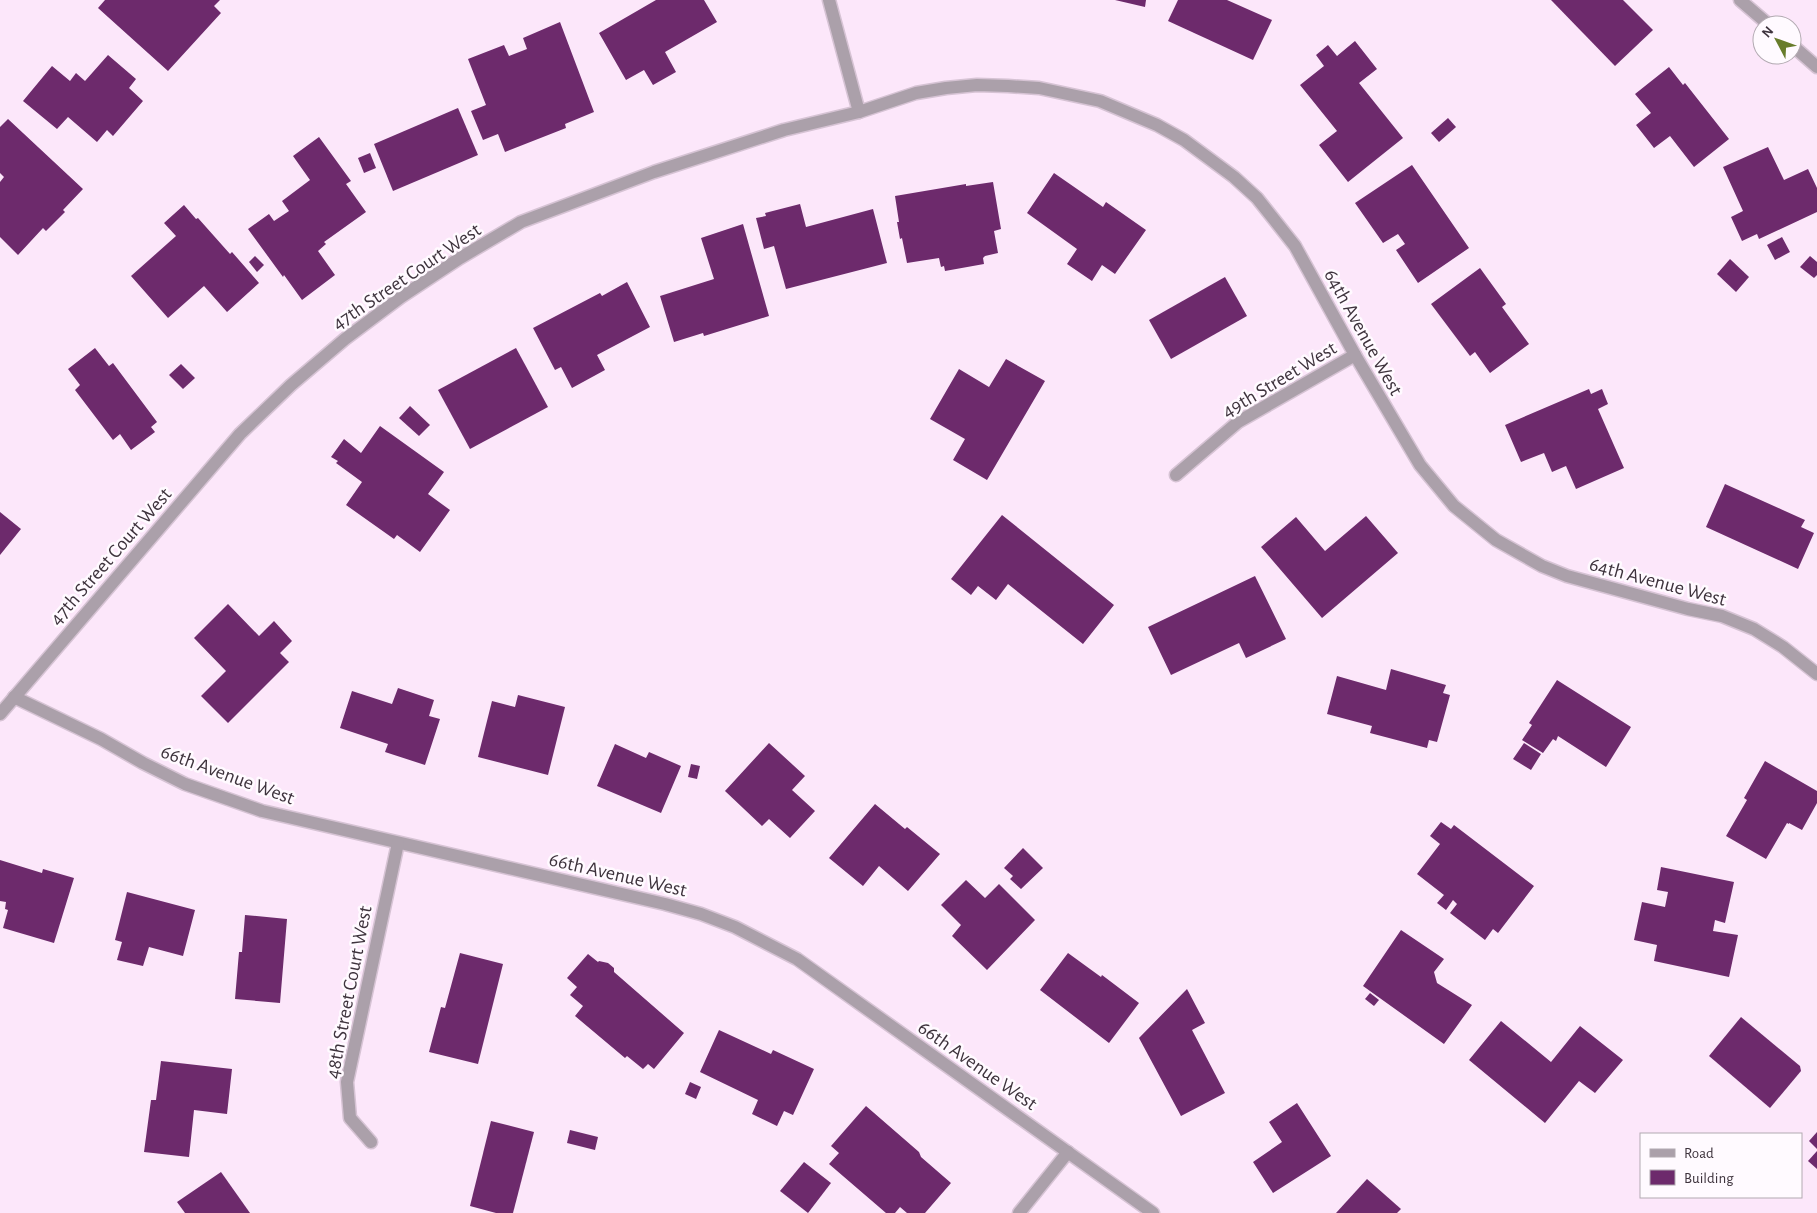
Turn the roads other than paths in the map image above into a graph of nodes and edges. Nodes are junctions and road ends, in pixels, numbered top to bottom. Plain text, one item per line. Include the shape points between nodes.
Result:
1 (829, 0) edge
2 (1740, 0) edge
3 (1757, 15) edge
4 (1802, 54) edge
5 (1817, 67) edge
6 (859, 112) junction
7 (1355, 356) junction
8 (1176, 475) dead end
9 (1817, 674) edge
10 (14, 697) junction
11 (0, 714) edge
12 (398, 843) junction
13 (371, 1142) dead end
14 (1068, 1152) junction
15 (1019, 1213) edge
16 (1153, 1213) edge

1 - 6 street
2 - 3 street
4 - 5 street
6 - 7 street, 64th Avenue West via 916,93 946,88 1008,86 1039,88 1100,101 1157,124 1234,177 1257,198 1295,246
6 - 10 street, 47th Street Court West via 775,133 654,172 521,222 401,297 345,339 240,434
7 - 8 street, 49th Street West via 1238,422
7 - 9 street, 64th Avenue West via 1420,466 1454,506 1496,540 1567,576 1722,616 1754,629
10 - 11 street, 47th Street Court West
10 - 12 street, 66th Avenue West via 186,784 262,811
12 - 13 street, 48th Street Court West via 347,1082 350,1118
12 - 14 street, 66th Avenue West via 665,904 735,927 797,959
14 - 15 street
14 - 16 street, 66th Avenue West

